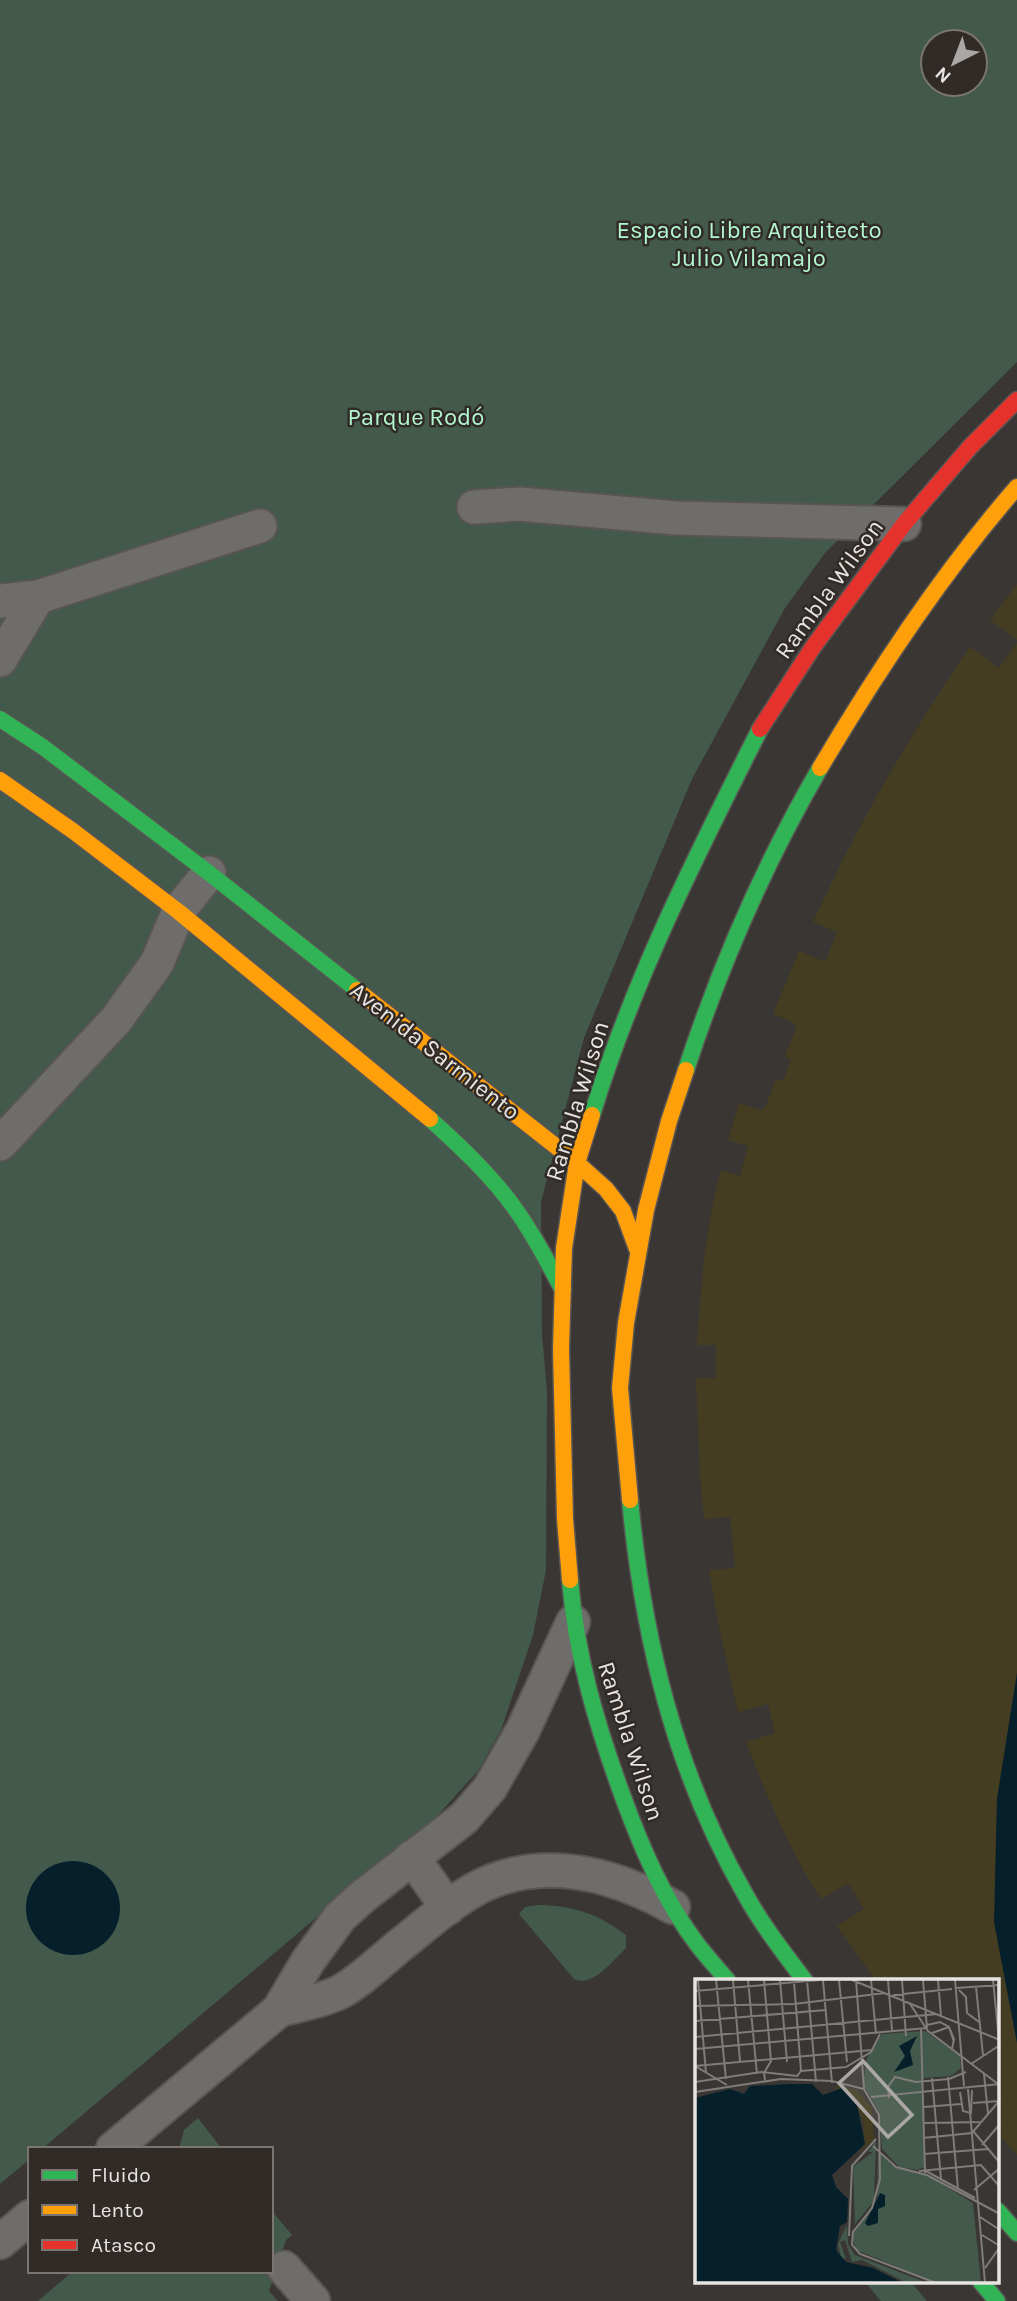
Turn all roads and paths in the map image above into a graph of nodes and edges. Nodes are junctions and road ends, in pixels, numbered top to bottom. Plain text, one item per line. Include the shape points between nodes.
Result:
1 (1017, 400) edge
2 (1017, 486) edge
3 (474, 507) dead end
4 (904, 524) junction
5 (260, 526) dead end
6 (38, 597) junction
7 (0, 601) edge
8 (0, 660) edge
9 (0, 719) edge
10 (0, 780) edge
11 (209, 873) junction
12 (179, 910) junction
13 (0, 1144) edge
14 (577, 1163) junction
15 (637, 1249) junction
16 (562, 1290) junction
17 (573, 1622) junction
18 (412, 1857) junction
19 (673, 1907) junction
20 (448, 1908) junction
21 (726, 1979) edge
22 (803, 1979) edge
23 (279, 2010) junction
24 (115, 2147) edge
25 (1000, 2213) edge
26 (28, 2219) edge
27 (1017, 2233) edge
28 (0, 2242) edge
29 (284, 2268) dead end
30 (983, 2284) edge
31 (313, 2301) edge
32 (997, 2301) edge

1 - 4 main road, Rambla Wilson
2 - 15 main road, Rambla Wilson via 891,652 754,892 673,1102
3 - 4 street via 519,504 676,518
4 - 14 main road, Rambla Wilson via 763,723 660,934 603,1078
5 - 6 street
6 - 7 street
6 - 8 street
9 - 11 main road, Avenida Sarmiento
10 - 12 main road
11 - 12 street
11 - 14 main road, Avenida Sarmiento
12 - 13 street via 157,963 116,1020
12 - 16 main road via 388,1082 478,1165 527,1226
14 - 15 main road, Avenida Sarmiento via 606,1188 623,1211
14 - 16 main road, Rambla Wilson
15 - 22 main road, Rambla Wilson via 620,1378 631,1518 648,1635 671,1723 724,1858
16 - 17 main road, Rambla Wilson via 565,1518
17 - 18 street via 523,1730 489,1788 464,1818
17 - 19 main road, Rambla Wilson via 605,1749 644,1853
18 - 20 street
18 - 23 street via 340,1917
19 - 20 street via 605,1878 532,1870 489,1882
19 - 21 main road, Rambla Wilson
20 - 23 street via 340,1992
23 - 24 street
25 - 27 main road
26 - 28 street
29 - 31 street
30 - 32 main road

